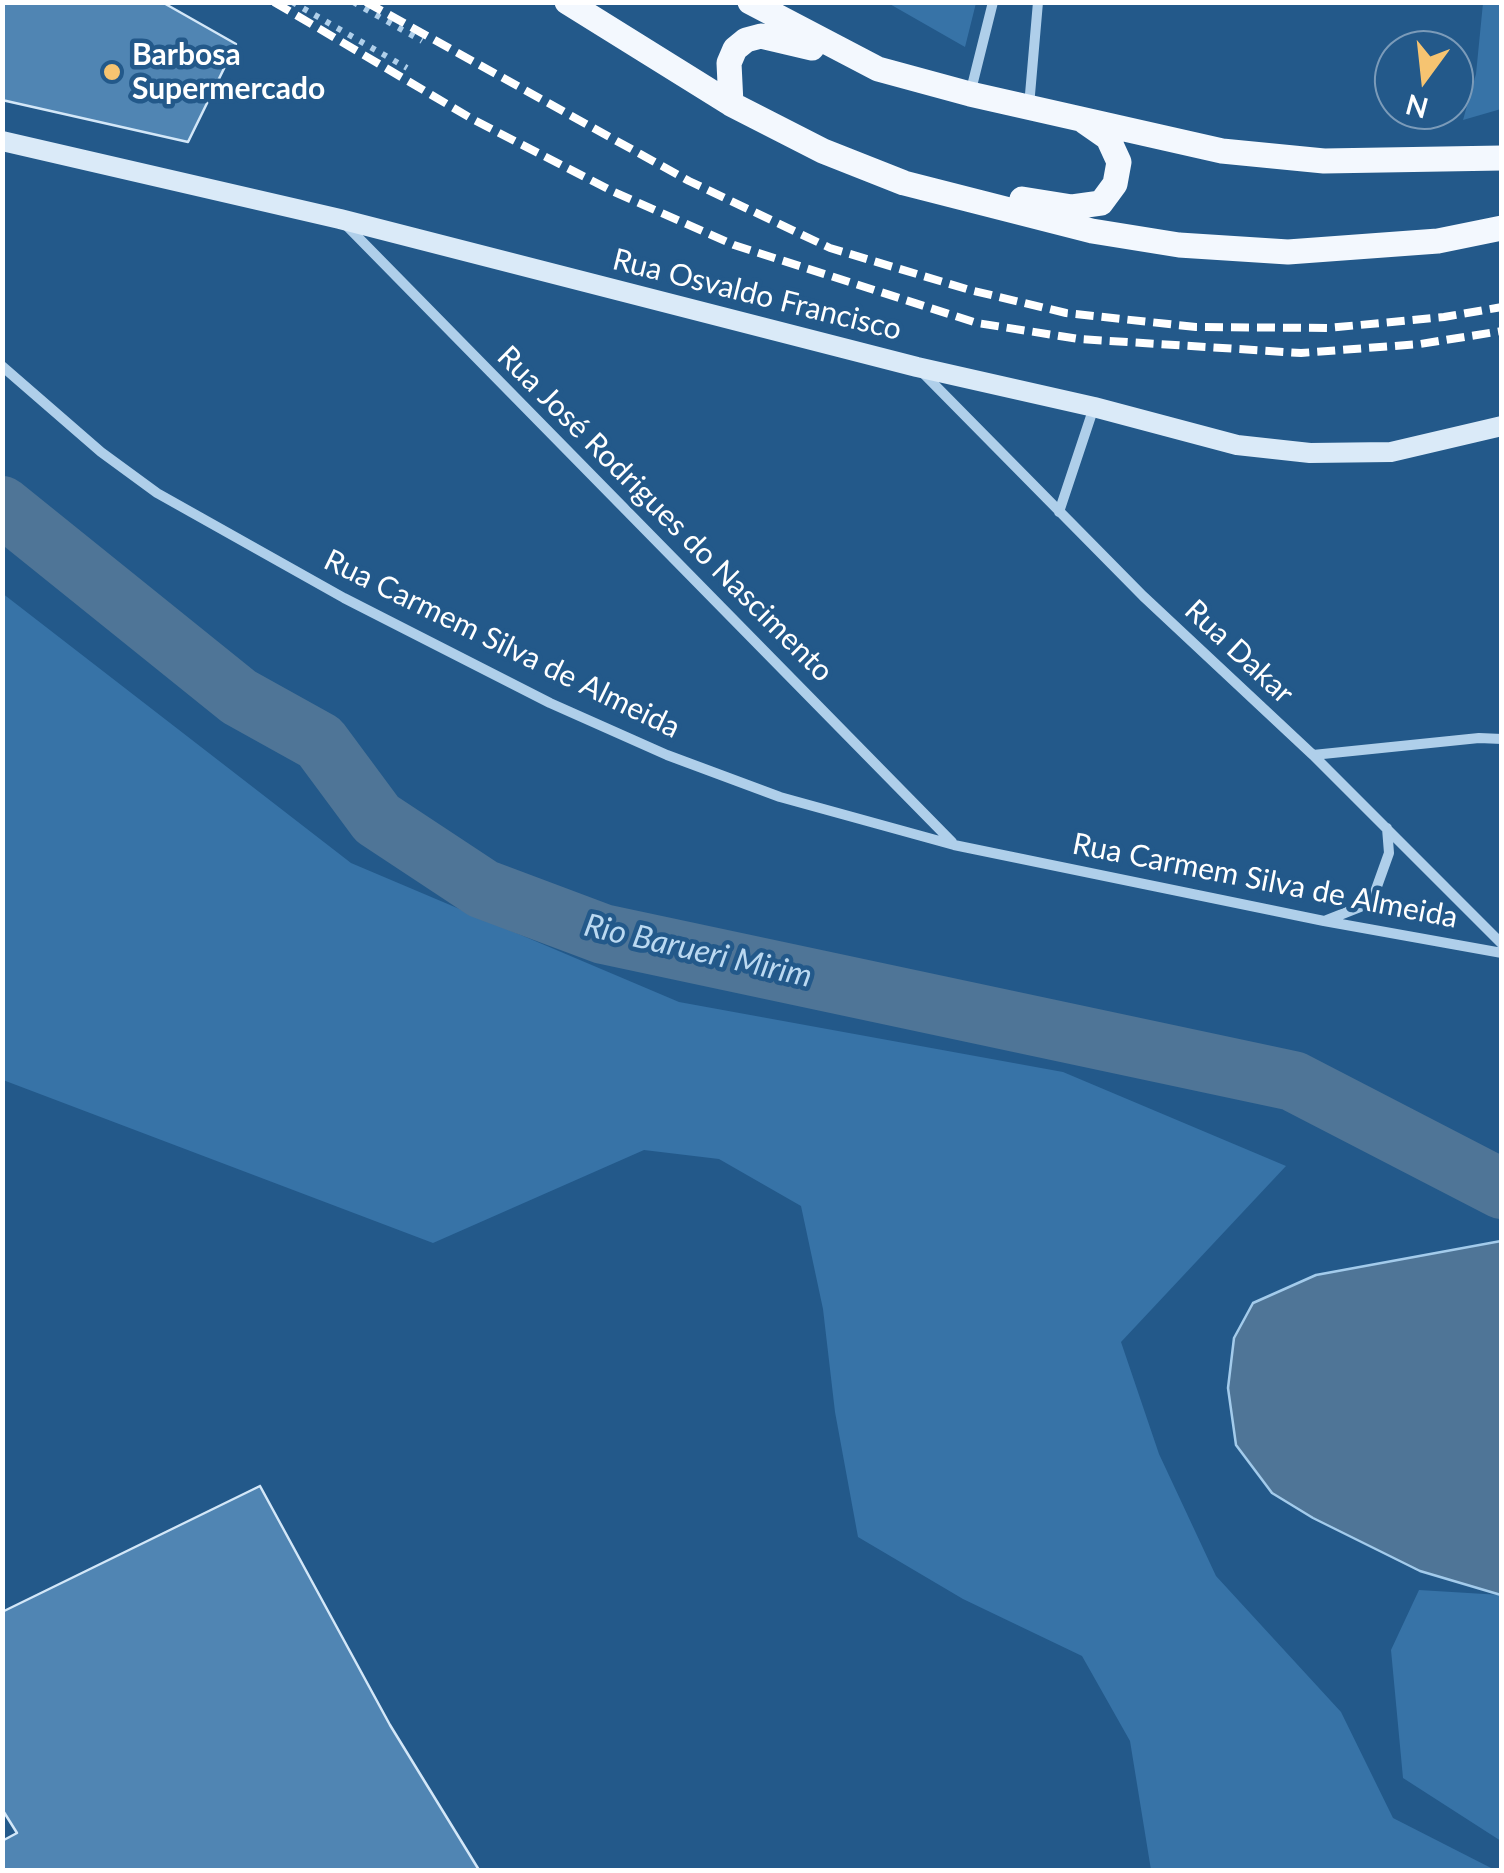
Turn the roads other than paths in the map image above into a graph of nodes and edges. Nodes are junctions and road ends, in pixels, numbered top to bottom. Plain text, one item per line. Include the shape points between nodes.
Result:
1 (568, 2) edge
2 (750, 2) edge
3 (992, 2) edge
4 (1038, 2) edge
5 (878, 69) junction
6 (970, 94) junction
7 (730, 104) junction
8 (1029, 108) junction
9 (1083, 120) junction
10 (2, 141) edge
11 (1502, 158) edge
12 (962, 200) junction
13 (340, 219) junction
14 (1502, 228) edge
15 (2, 366) edge
16 (917, 367) junction
17 (1094, 407) junction
18 (1502, 426) edge
19 (1059, 512) junction
20 (1502, 740) edge
21 (1313, 755) junction
22 (1387, 827) junction
23 (954, 844) junction
24 (1324, 921) junction
25 (1502, 944) edge
26 (1502, 953) edge

1 - 7 main road
2 - 5 main road
3 - 6 street
4 - 8 street
5 - 6 main road
5 - 7 main road via 761,36 746,40 729,62
6 - 8 main road
7 - 12 main road via 822,151
8 - 9 main road
9 - 11 main road via 1222,151 1324,161
9 - 12 main road via 1108,138 1118,162 1115,184 1100,202 1072,207 998,195
10 - 13 main road, Rua Osvaldo Francisco
12 - 14 main road via 1179,246 1288,252 1438,241
13 - 16 main road, Rua Osvaldo Francisco
13 - 23 street, Rua José Rodrigues do Nascimento
15 - 23 street, Rua Carmem Silva de Almeida via 157,492 550,703 780,797
16 - 17 main road, Rua Osvaldo Francisco
16 - 19 street, Rua Dakar
17 - 18 main road, Rua Osvaldo Francisco via 1237,445 1310,452 1391,452
17 - 19 street
19 - 21 street, Rua Dakar
20 - 21 street
21 - 22 street, Rua Dakar
22 - 24 street via 1389,853 1374,892 1360,906
22 - 25 street, Rua Dakar
23 - 24 street, Rua Carmem Silva de Almeida
24 - 26 street, Rua Carmem Silva de Almeida

